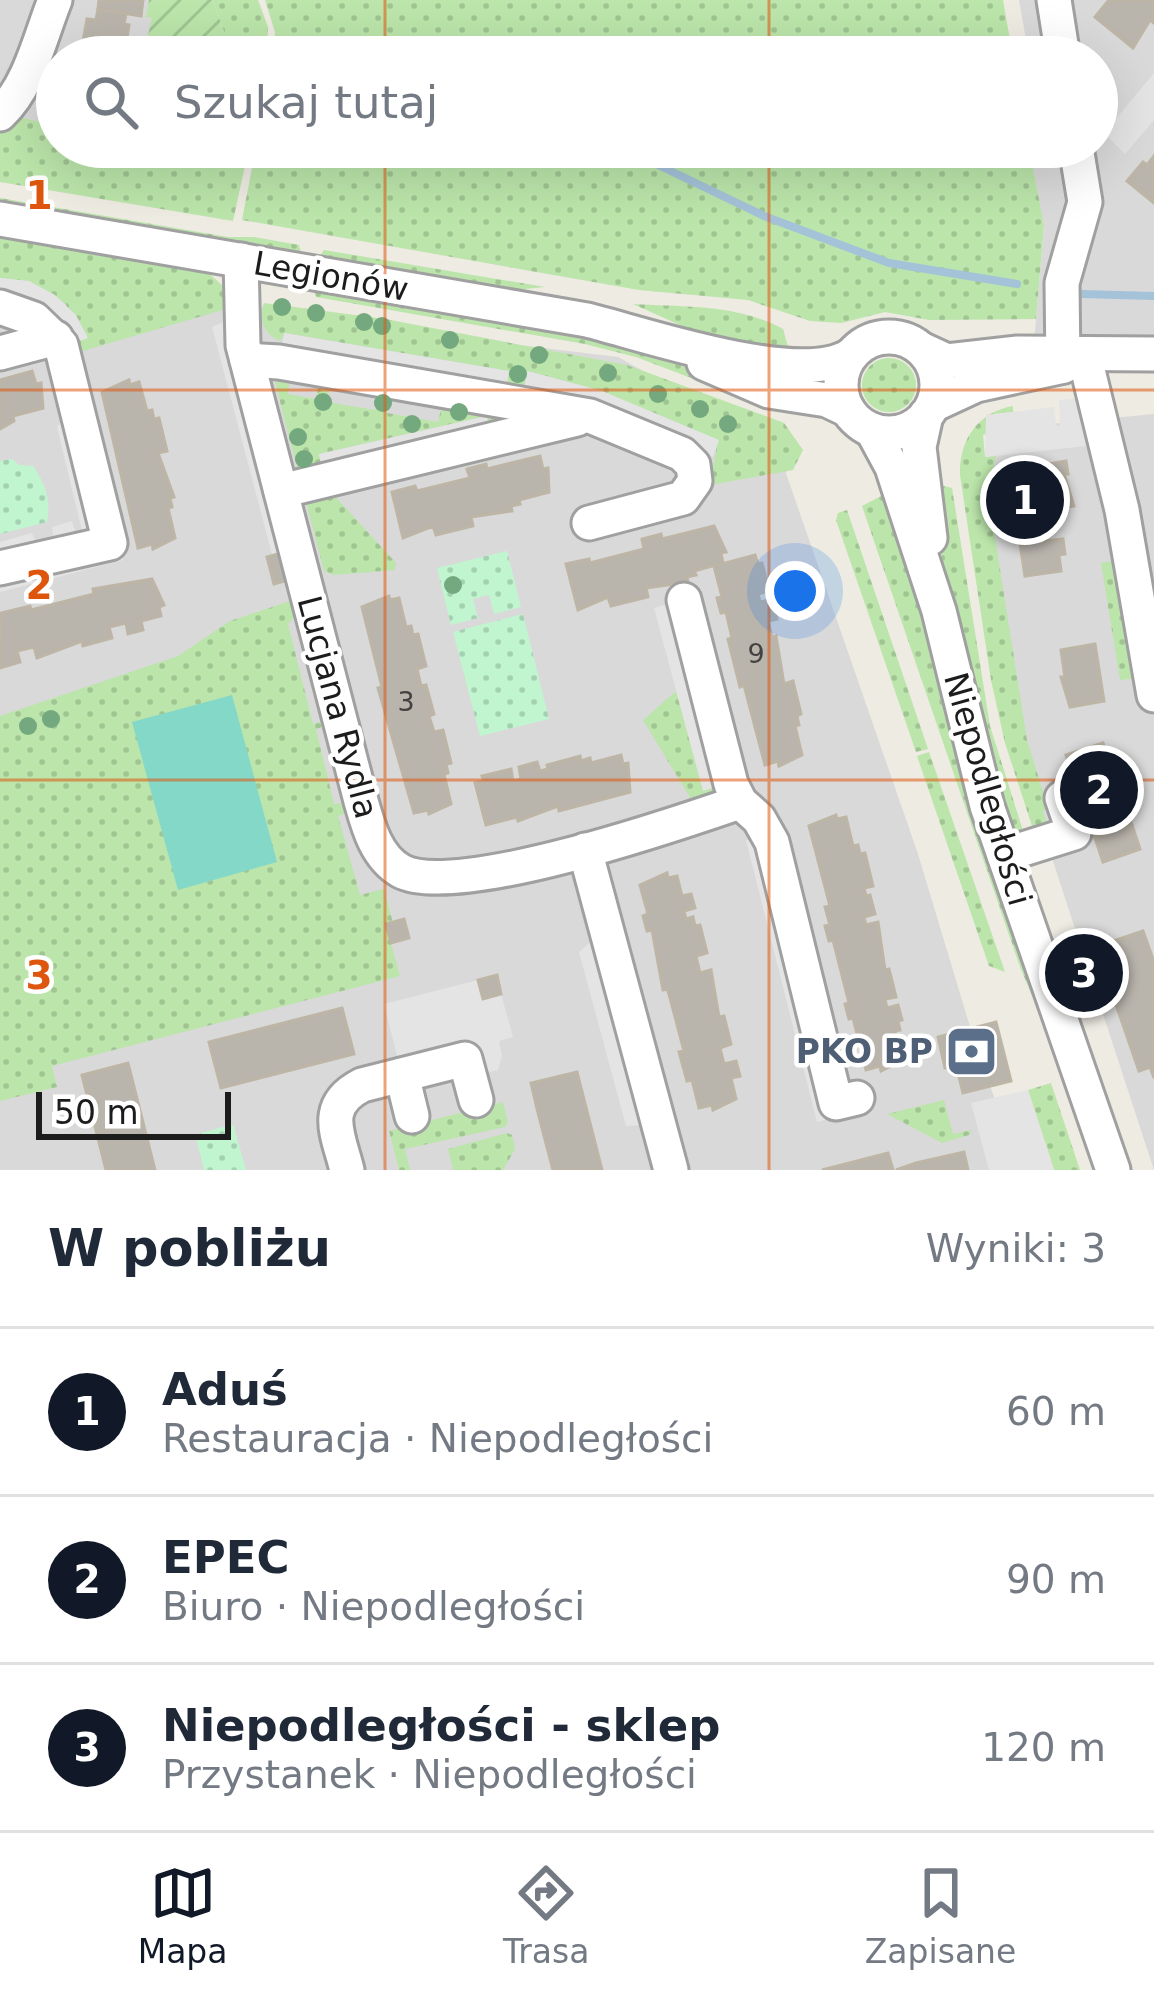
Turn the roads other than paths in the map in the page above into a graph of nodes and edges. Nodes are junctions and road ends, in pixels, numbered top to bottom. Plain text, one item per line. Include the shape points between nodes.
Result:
1 (55, 0) edge
2 (1054, 0) edge
3 (40, 36) edge
4 (1060, 36) edge
5 (36, 47) edge
6 (0, 114) edge
7 (1079, 168) edge
8 (0, 219) edge
9 (241, 260) junction
10 (0, 307) edge
11 (56, 338) junction
12 (660, 340) junction
13 (922, 350) junction
14 (0, 352) edge
15 (1154, 354) edge
16 (850, 355) junction
17 (1082, 358) junction
18 (247, 360) junction
19 (930, 411) junction
20 (590, 416) junction
21 (860, 420) junction
22 (281, 491) junction
23 (590, 523) dead end
24 (0, 568) edge
25 (684, 600) dead end
26 (939, 611) junction
27 (1152, 693) edge
28 (1062, 798) dead end
29 (740, 802) junction
30 (585, 850) junction
31 (1004, 855) junction
32 (402, 1076) junction
33 (856, 1098) dead end
34 (476, 1100) dead end
35 (412, 1116) dead end
36 (347, 1170) edge
37 (671, 1170) edge
38 (1113, 1170) edge

1 - 3 street
2 - 4 street
5 - 6 street
7 - 17 street via 1085,202 1062,284
8 - 9 street, Legionów
9 - 12 street, Legionów
9 - 18 street, Lucjana Rydla
10 - 11 street
11 - 14 street
11 - 24 street via 110,542
12 - 16 street, Legionów via 798,367 829,367
12 - 21 street, Legionów via 739,380 827,400
13 - 16 street via 890,336
13 - 17 street via 947,361
13 - 19 street via 937,375
15 - 17 street
16 - 21 street via 841,377
17 - 19 street via 976,385
17 - 27 street via 1122,510
18 - 20 street
18 - 22 street, Lucjana Rydla
19 - 21 street via 900,432
19 - 26 street, Niepodległości via 919,447
20 - 22 street
20 - 23 street via 682,454 696,476 683,498
21 - 26 street, Niepodległości via 892,467
22 - 30 street, Lucjana Rydla via 367,823 388,862 437,878
25 - 29 street
26 - 31 street, Niepodległości
28 - 31 street via 1074,833
29 - 30 street, Lucjana Rydla
29 - 33 street via 772,842 836,1103
30 - 37 street
31 - 38 street, Niepodległości
32 - 34 street via 464,1059
32 - 35 street
32 - 36 street via 341,1099 334,1118

